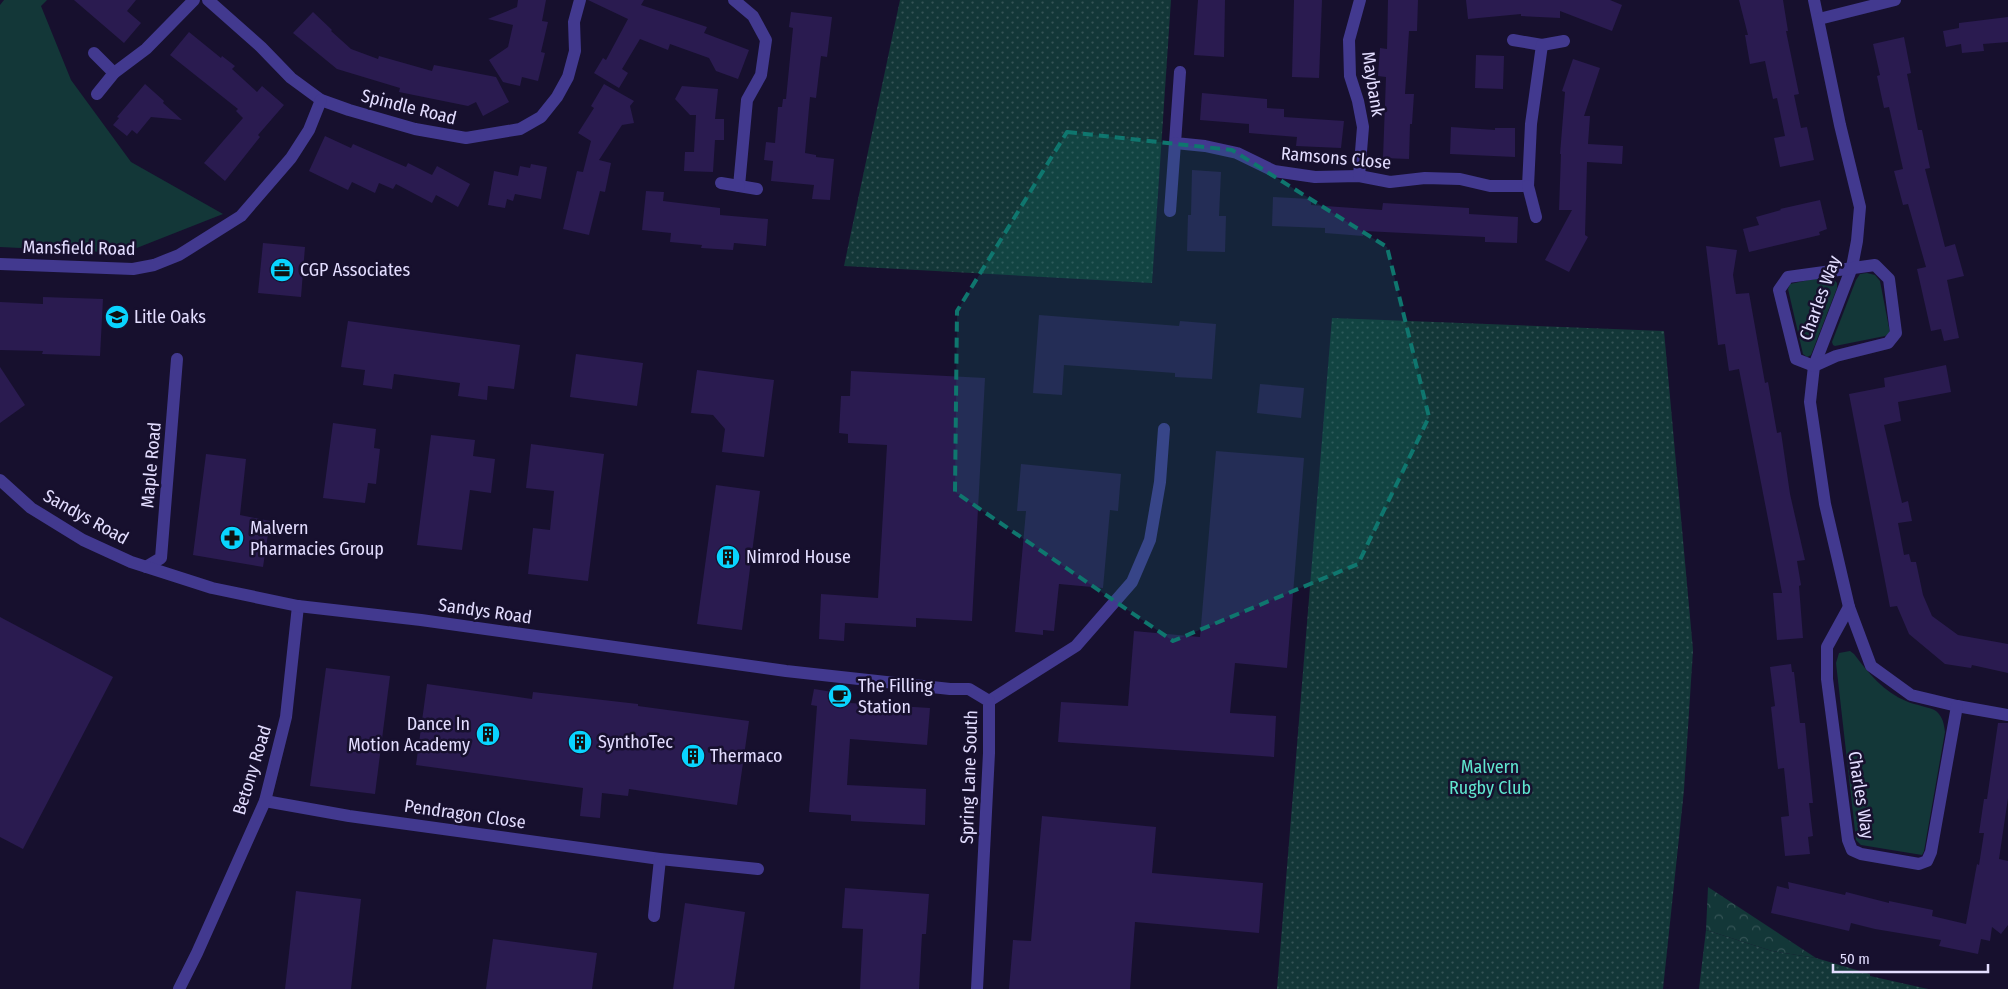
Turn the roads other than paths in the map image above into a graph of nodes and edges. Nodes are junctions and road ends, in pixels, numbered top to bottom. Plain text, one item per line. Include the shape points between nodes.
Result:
1 (194, 0) edge
2 (208, 0) edge
3 (580, 0) edge
4 (734, 0) edge
5 (1360, 0) edge
6 (1814, 0) edge
7 (1895, 0) edge
8 (1819, 19) junction
9 (1513, 40) dead end
10 (1564, 41) dead end
11 (1542, 45) junction
12 (94, 53) dead end
13 (1180, 72) dead end
14 (114, 73) junction
15 (96, 94) dead end
16 (321, 100) junction
17 (1175, 143) junction
18 (1359, 176) junction
19 (721, 183) dead end
20 (739, 186) junction
21 (1528, 186) junction
22 (757, 189) dead end
23 (1170, 211) dead end
24 (1536, 217) dead end
25 (0, 264) edge
26 (1852, 268) junction
27 (178, 359) dead end
28 (1814, 366) junction
29 (1164, 429) dead end
30 (0, 480) edge
31 (146, 567) junction
32 (298, 606) junction
33 (1849, 607) junction
34 (989, 701) junction
35 (1957, 706) junction
36 (2008, 715) edge
37 (265, 801) junction
38 (660, 859) junction
39 (758, 869) dead end
40 (654, 916) dead end
41 (178, 989) edge
42 (978, 989) edge

1 - 14 street via 146,50
2 - 16 street, Spindle Road via 291,78
3 - 16 street, Spindle Road via 574,22 575,51 568,77 541,117 520,129 466,138 415,129
4 - 20 street via 753,16 766,40 761,75 747,100
5 - 18 street, Maybank via 1349,40 1350,76 1363,127
6 - 8 street, Charles Way
7 - 8 street
8 - 26 street, Charles Way via 1860,207
9 - 11 street
10 - 11 street
11 - 21 street via 1531,124
12 - 14 street
13 - 17 street
14 - 15 street
16 - 25 street, Mansfield Road via 309,130 291,158 241,216 179,255 133,269
17 - 18 street, Ramsons Close via 1236,153 1274,171 1315,177
17 - 23 street
18 - 21 street, Ramsons Close via 1390,182 1451,178 1490,186
19 - 20 street
20 - 22 street
21 - 24 street
26 - 28 street, Charles Way
26 - 28 street via 1788,277 1779,290 1796,359
26 - 28 street via 1875,265 1889,279 1896,332 1888,344 1836,356
27 - 31 street, Maple Road via 160,558
28 - 33 street, Charles Way via 1810,402 1825,504
29 - 34 street, Spring Lane South via 1160,482 1150,540 1132,582 1076,646
30 - 31 street, Sandys Road via 31,508 83,540
31 - 32 street, Sandys Road via 212,588
32 - 34 street, Sandys Road via 786,671 969,689
32 - 37 street, Betony Road via 286,717
33 - 35 street, Charles Way via 1871,666 1911,695
33 - 35 street, Charles Way via 1827,647 1827,679 1848,840 1852,850 1919,864 1927,861
34 - 42 street, Spring Lane South
35 - 36 street, Charles Way
37 - 38 street, Pendragon Close via 349,816
37 - 41 street, Betony Road
38 - 39 street, Pendragon Close
38 - 40 street

